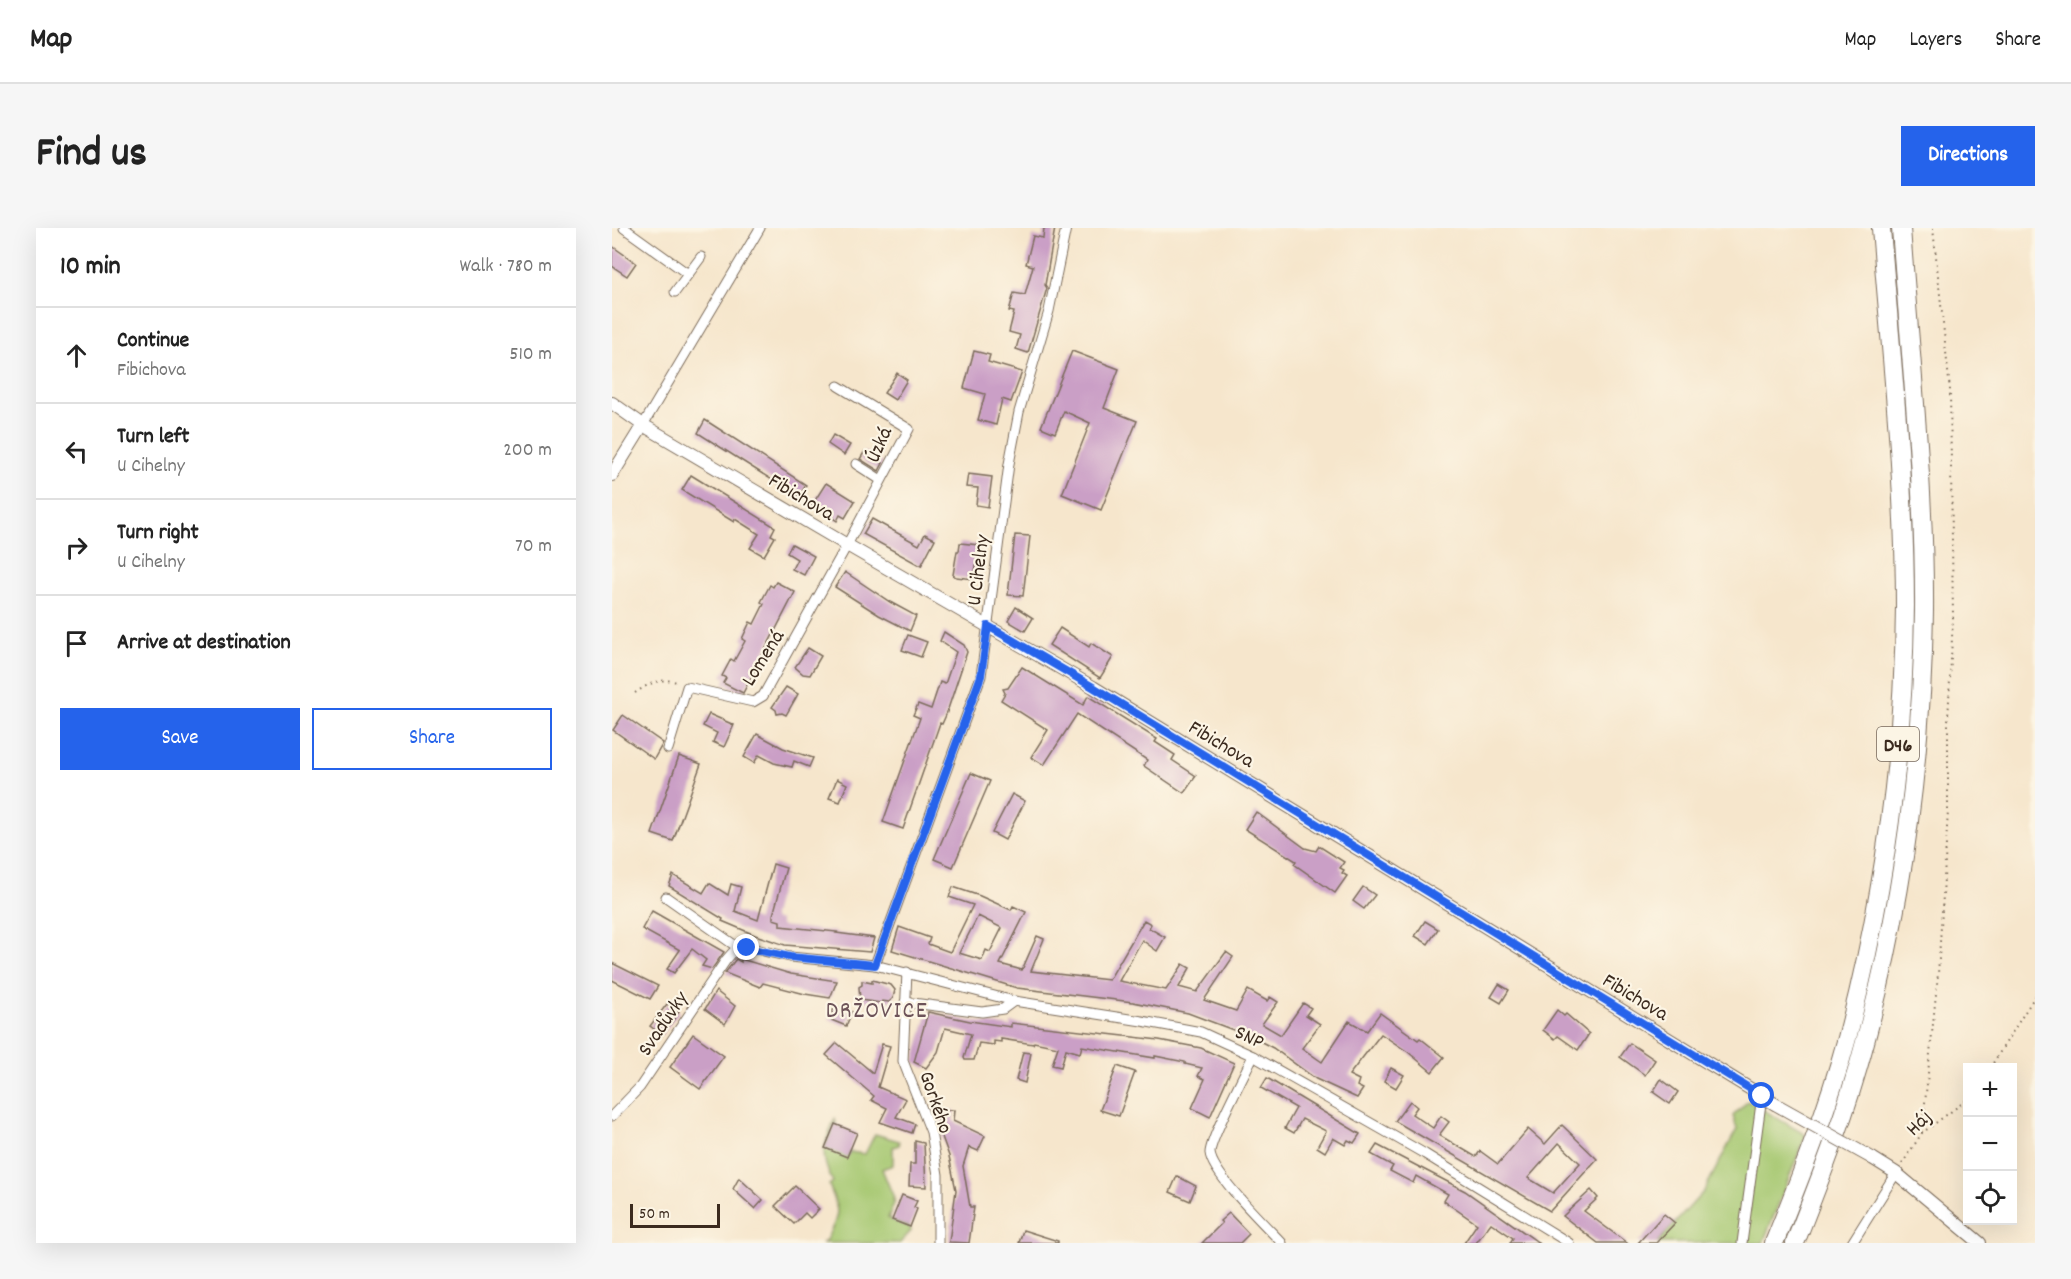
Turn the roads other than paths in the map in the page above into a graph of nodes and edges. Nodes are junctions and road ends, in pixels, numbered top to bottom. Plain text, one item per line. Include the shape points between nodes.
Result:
1 (624, 228) edge
2 (760, 228) edge
3 (1066, 228) edge
4 (1881, 228) edge
5 (1901, 228) edge
6 (701, 256) dead end
7 (688, 274) junction
8 (675, 292) dead end
9 (838, 386) dead end
10 (612, 403) edge
11 (643, 425) junction
12 (856, 464) dead end
13 (612, 475) edge
14 (881, 480) junction
15 (847, 545) junction
16 (988, 626) junction
17 (668, 749) dead end
18 (666, 897) dead end
19 (740, 949) junction
20 (875, 965) junction
21 (907, 972) junction
22 (1014, 1001) junction
23 (905, 1002) junction
24 (1253, 1056) junction
25 (1762, 1096) junction
26 (612, 1116) edge
27 (1896, 1173) junction
28 (938, 1243) edge
29 (1282, 1243) edge
30 (1569, 1243) edge
31 (1742, 1243) edge
32 (1774, 1243) edge
33 (1795, 1243) edge
34 (1852, 1243) edge
35 (1980, 1243) edge

1 - 7 street
2 - 11 street
3 - 16 street, U Cihelny via 1049,311 1019,412
4 - 32 highway, D46 via 1904,540 1898,758 1878,897 1846,1039 1826,1106
5 - 33 highway, D46 via 1922,540 1923,660 1916,760 1898,900 1865,1044
6 - 7 street
7 - 8 street
9 - 14 street, Úzká via 909,429
10 - 11 street, Fibichova
11 - 13 street
11 - 15 street, Fibichova
12 - 14 street
14 - 15 street, Úzká
15 - 16 street, Fibichova
15 - 17 street, Lomená via 763,696 753,702 687,687
16 - 20 street, U Cihelny via 981,676
16 - 25 street, Fibichova
18 - 19 street
19 - 20 street
19 - 26 street, Svadůvky via 726,960 640,1087
20 - 21 street, SNP
21 - 22 street, SNP
21 - 23 street, Gorkého
22 - 23 street via 1003,1009 982,1012
22 - 24 street, SNP via 1201,1032
23 - 28 street, Gorkého via 903,1061 931,1132 938,1175
24 - 29 street via 1211,1146 1212,1162
24 - 30 street, SNP via 1425,1154
25 - 27 street, Fibichova, bridge
25 - 31 street
27 - 34 street
27 - 35 street, Fibichova

